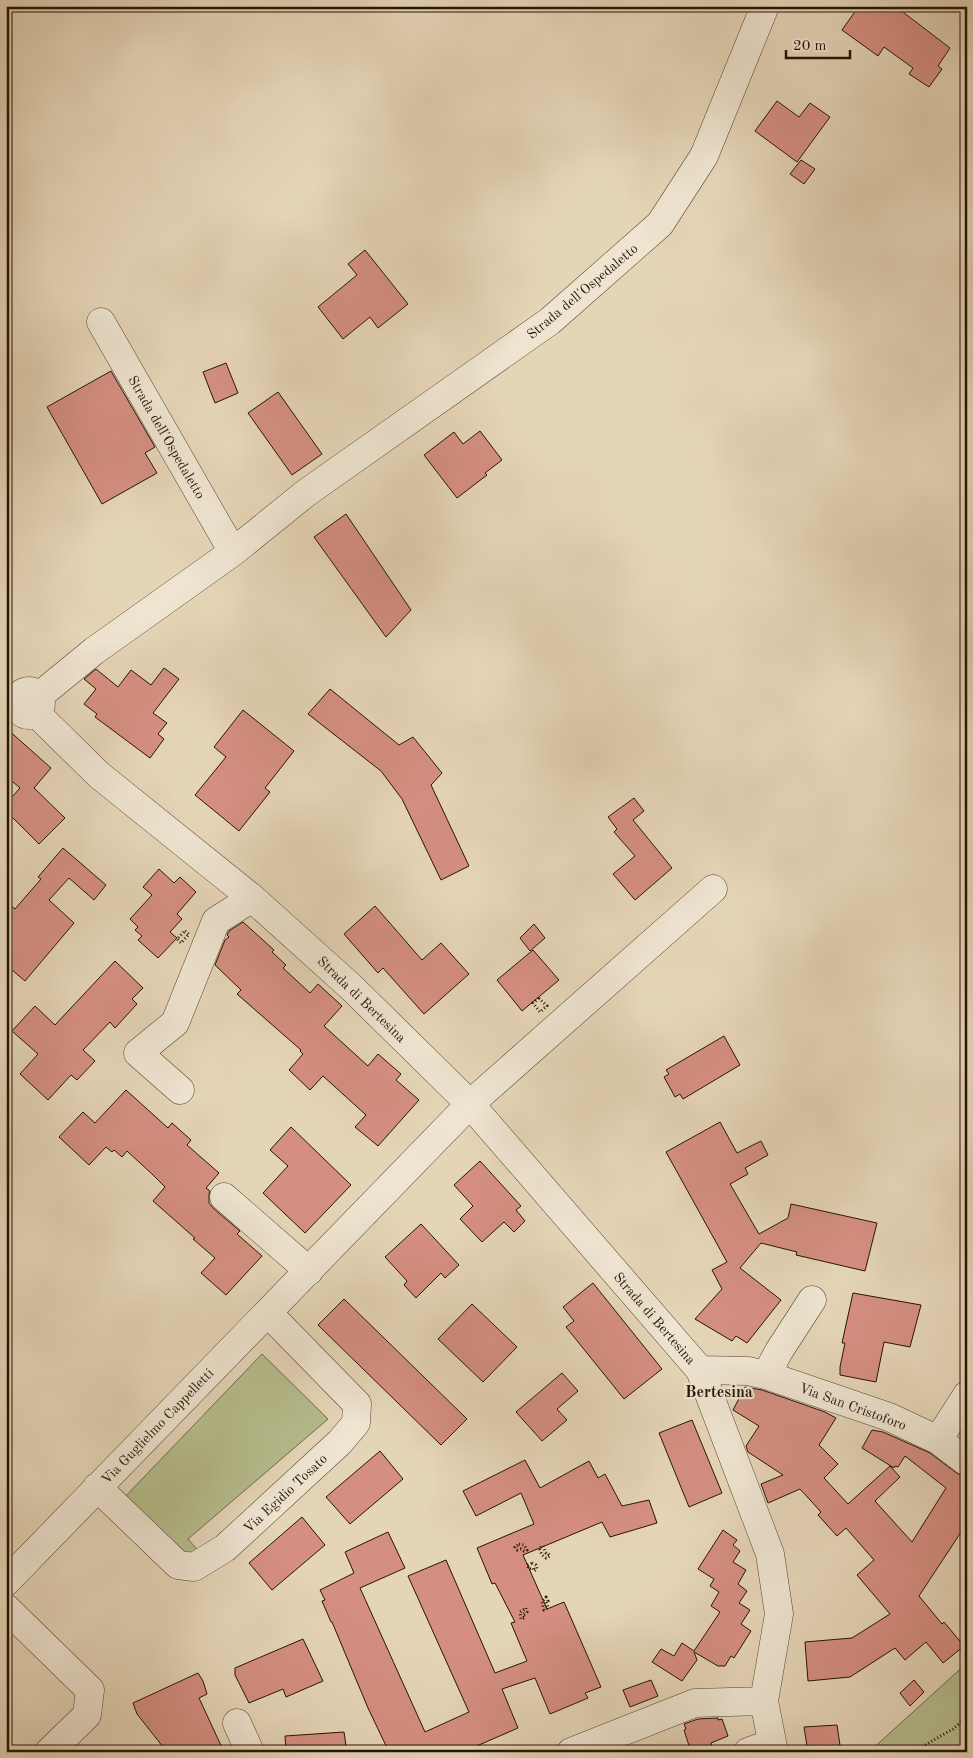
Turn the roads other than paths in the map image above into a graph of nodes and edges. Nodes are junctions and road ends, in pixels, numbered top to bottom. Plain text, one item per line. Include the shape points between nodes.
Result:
1 (765, 6) edge
2 (101, 322) dead end
3 (233, 552) junction
4 (21, 703) edge
5 (713, 889) dead end
6 (252, 898) junction
7 (180, 1090) dead end
8 (470, 1104) junction
9 (224, 1197) dead end
10 (308, 1271) junction
11 (812, 1300) dead end
12 (268, 1312) junction
13 (700, 1370) junction
14 (766, 1375) junction
15 (967, 1395) edge
16 (938, 1440) junction
17 (967, 1462) edge
18 (97, 1487) junction
19 (6, 1582) edge
20 (6, 1608) edge
21 (764, 1701) junction
22 (237, 1723) dead end
23 (765, 1750) edge
24 (50, 1752) edge
25 (250, 1752) edge
26 (571, 1752) edge

1 - 3 street, Strada dell'Ospedaletto via 704,156 660,224 550,321 306,493
2 - 3 street, Strada dell'Ospedaletto
3 - 4 street, Strada dell'Ospedaletto
4 - 6 street, Strada di Bertesina via 99,775
5 - 8 street
6 - 7 street via 216,921 175,1023 138,1053
6 - 8 street, Strada di Bertesina via 351,987
8 - 10 street, Via Guglielmo Cappelletti
8 - 13 street, Strada di Bertesina
9 - 10 street
10 - 12 street, Via Guglielmo Cappelletti
11 - 14 street
12 - 18 street, Via Guglielmo Cappelletti
12 - 18 street, Via Egidio Tosato via 357,1404 356,1423 340,1442 225,1548 194,1568 178,1565
13 - 14 street, Via San Cristoforo via 748,1371
13 - 21 street, Strada di Bertesina via 770,1554 779,1614
14 - 16 street, Via San Cristoforo via 889,1417
15 - 16 street
16 - 17 street, Via San Cristoforo
18 - 19 street, Via Guglielmo Cappelletti
20 - 24 street via 90,1690 87,1715
21 - 23 street, Strada di Bertesina
21 - 26 street via 695,1702
22 - 25 street

